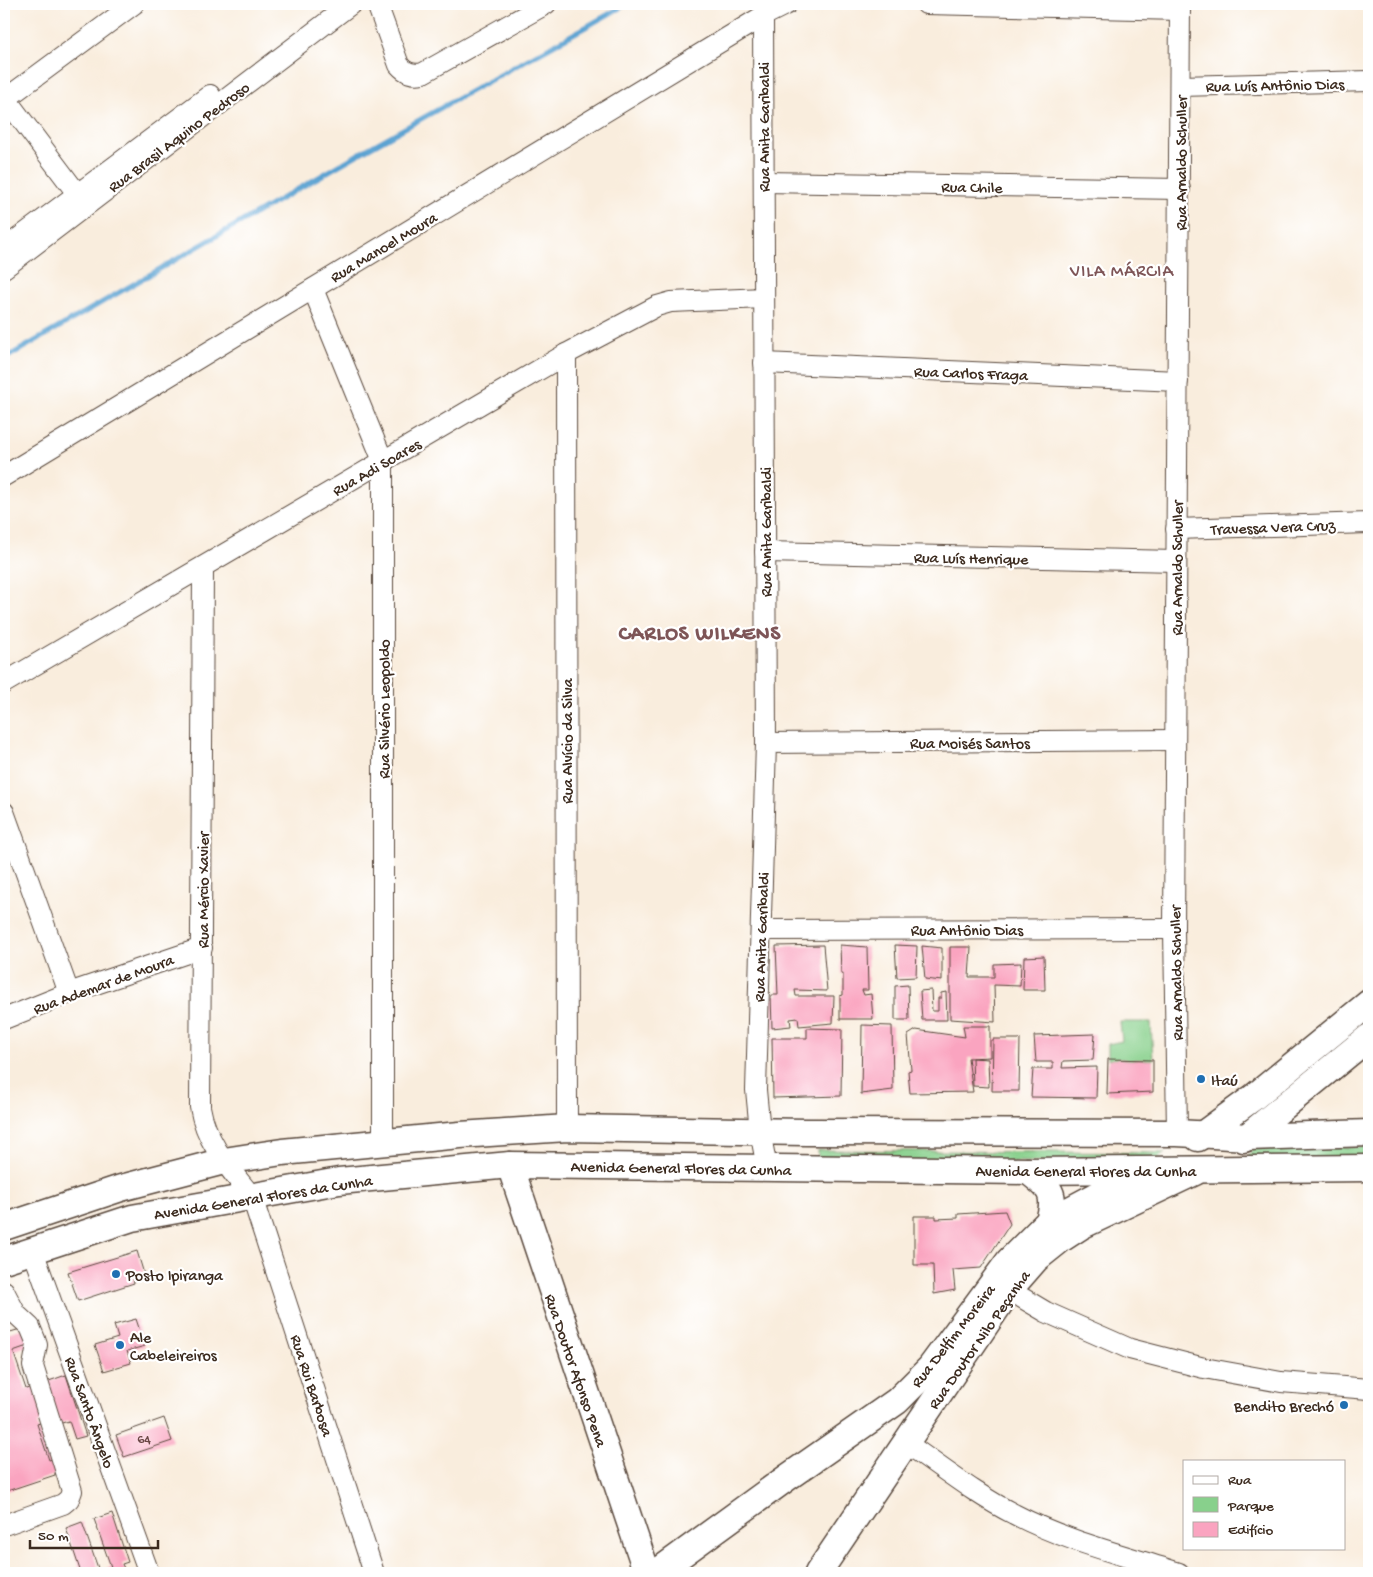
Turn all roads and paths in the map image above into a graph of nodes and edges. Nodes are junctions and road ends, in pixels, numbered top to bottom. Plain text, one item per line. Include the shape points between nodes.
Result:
1 (134, 4) edge
2 (328, 4) edge
3 (350, 4) edge
4 (377, 4) edge
5 (546, 4) edge
6 (787, 4) edge
7 (926, 4) edge
8 (996, 5) edge
9 (1180, 7) edge
10 (763, 16) junction
11 (1369, 81) edge
12 (1180, 86) junction
13 (5, 100) edge
14 (764, 182) junction
15 (1180, 190) junction
16 (82, 200) junction
17 (4, 249) edge
18 (4, 268) edge
19 (313, 289) junction
20 (764, 298) junction
21 (566, 354) junction
22 (764, 363) junction
23 (1178, 381) junction
24 (383, 462) junction
25 (4, 476) edge
26 (1369, 523) edge
27 (1176, 529) junction
28 (765, 552) junction
29 (1176, 561) junction
30 (203, 568) junction
31 (4, 683) edge
32 (1175, 740) junction
33 (766, 743) junction
34 (4, 812) edge
35 (1174, 928) junction
36 (761, 930) junction
37 (202, 948) junction
38 (69, 993) junction
39 (1369, 1003) edge
40 (4, 1018) edge
41 (1369, 1037) edge
42 (568, 1128) junction
43 (760, 1131) junction
44 (1369, 1132) edge
45 (1178, 1133) junction
46 (1205, 1134) junction
47 (1248, 1137) junction
48 (383, 1142) junction
49 (224, 1161) junction
50 (510, 1166) junction
51 (767, 1168) junction
52 (1369, 1168) edge
53 (1148, 1169) junction
54 (1198, 1170) junction
55 (1028, 1171) junction
56 (252, 1197) junction
57 (1050, 1221) junction
58 (4, 1227) edge
59 (33, 1251) junction
60 (4, 1260) edge
61 (1010, 1290) junction
62 (4, 1291) edge
63 (1369, 1389) edge
64 (906, 1443) junction
65 (4, 1525) edge
66 (149, 1573) edge
67 (374, 1573) edge
68 (647, 1573) edge
69 (656, 1573) edge
70 (818, 1573) edge
71 (1179, 1573) edge

1 - 13 street
2 - 16 street, Rua Brasil Aquino Pedroso
3 - 16 street, Rua Brasil Aquino Pedroso
4 - 5 street via 399,65 405,72 415,74
6 - 10 street, Rua Manoel Moura
7 - 8 street
8 - 9 street
9 - 12 street, Rua Arnaldo Schuller
10 - 14 street, Rua Anita Garibaldi
10 - 19 street, Rua Manoel Moura
11 - 12 street, Rua Luís Antônio Dias
12 - 15 street, Rua Arnaldo Schuller
13 - 16 street
14 - 15 street, Rua Chile
14 - 20 street, Rua Anita Garibaldi
15 - 23 street, Rua Arnaldo Schuller
16 - 17 street, Rua Brasil Aquino Pedroso
16 - 18 street, Rua Brasil Aquino Pedroso
19 - 24 street, Rua Silvério Leopoldo
19 - 25 street, Rua Manoel Moura
20 - 21 street, Rua Adi Soares via 671,302 657,306
20 - 22 street, Rua Anita Garibaldi
21 - 24 street, Rua Adi Soares
21 - 42 street, Rua Alvício da Silva
22 - 23 street, Rua Carlos Fraga
22 - 28 street, Rua Anita Garibaldi
23 - 27 street, Rua Arnaldo Schuller
24 - 30 street, Rua Adi Soares
24 - 48 street, Rua Silvério Leopoldo
26 - 27 street, Travessa Vera Cruz
27 - 29 street, Rua Arnaldo Schuller
28 - 29 street, Rua Luís Henrique
28 - 33 street, Rua Anita Garibaldi
29 - 32 street, Rua Arnaldo Schuller
30 - 31 street, Rua Adi Soares
30 - 37 street, Rua Mércio Xavier
32 - 33 street, Rua Moisés Santos
32 - 35 street, Rua Arnaldo Schuller
33 - 36 street, Rua Anita Garibaldi
34 - 38 street
35 - 36 street, Rua Antônio Dias
35 - 45 street, Rua Arnaldo Schuller
36 - 43 street, Rua Anita Garibaldi via 756,1090
37 - 38 street, Rua Ademar de Moura
37 - 49 street, Rua Mércio Xavier via 200,1107 206,1132
38 - 40 street, Rua Ademar de Moura
39 - 46 main road, Rua Delfim Moreira
41 - 47 main road, Rua Doutor Nilo Peçanha
42 - 43 main road, Avenida General Flores da Cunha
42 - 48 main road, Avenida General Flores da Cunha
43 - 45 main road, Avenida General Flores da Cunha
43 - 51 street, Rua Anita Garibaldi
44 - 47 main road
45 - 46 main road, Avenida General Flores da Cunha
46 - 47 main road
46 - 53 main road, Rua Delfim Moreira
47 - 54 main road, Rua Doutor Nilo Peçanha
48 - 49 main road, Avenida General Flores da Cunha
49 - 56 street, Rua Mércio Xavier
49 - 58 main road, Avenida General Flores da Cunha via 121,1188
50 - 51 main road, Avenida General Flores da Cunha
50 - 56 main road, Avenida General Flores da Cunha via 339,1180
50 - 68 main road, Rua Doutor Afonso Pena
51 - 55 main road, Avenida General Flores da Cunha
52 - 54 main road, Avenida General Flores da Cunha
53 - 54 main road, Avenida General Flores da Cunha
53 - 55 main road, Avenida General Flores da Cunha
53 - 57 main road, Rua Delfim Moreira
54 - 61 main road, Rua Doutor Nilo Peçanha via 1081,1226 1036,1258
55 - 57 main road via 1048,1186 1053,1205
56 - 59 main road, Avenida General Flores da Cunha via 132,1218
56 - 67 street, Rua Rui Barbosa
57 - 69 main road, Rua Delfim Moreira via 1009,1261 914,1386
59 - 60 main road, Avenida General Flores da Cunha
59 - 66 street, Rua Santo Ângelo
61 - 63 street via 1046,1312 1130,1349 1204,1368 1281,1382
61 - 64 main road, Rua Doutor Nilo Peçanha
62 - 65 street via 16,1314 30,1327 35,1338 33,1366 72,1491 62,1504
64 - 70 main road, Rua Doutor Nilo Peçanha
64 - 71 street via 1015,1515

